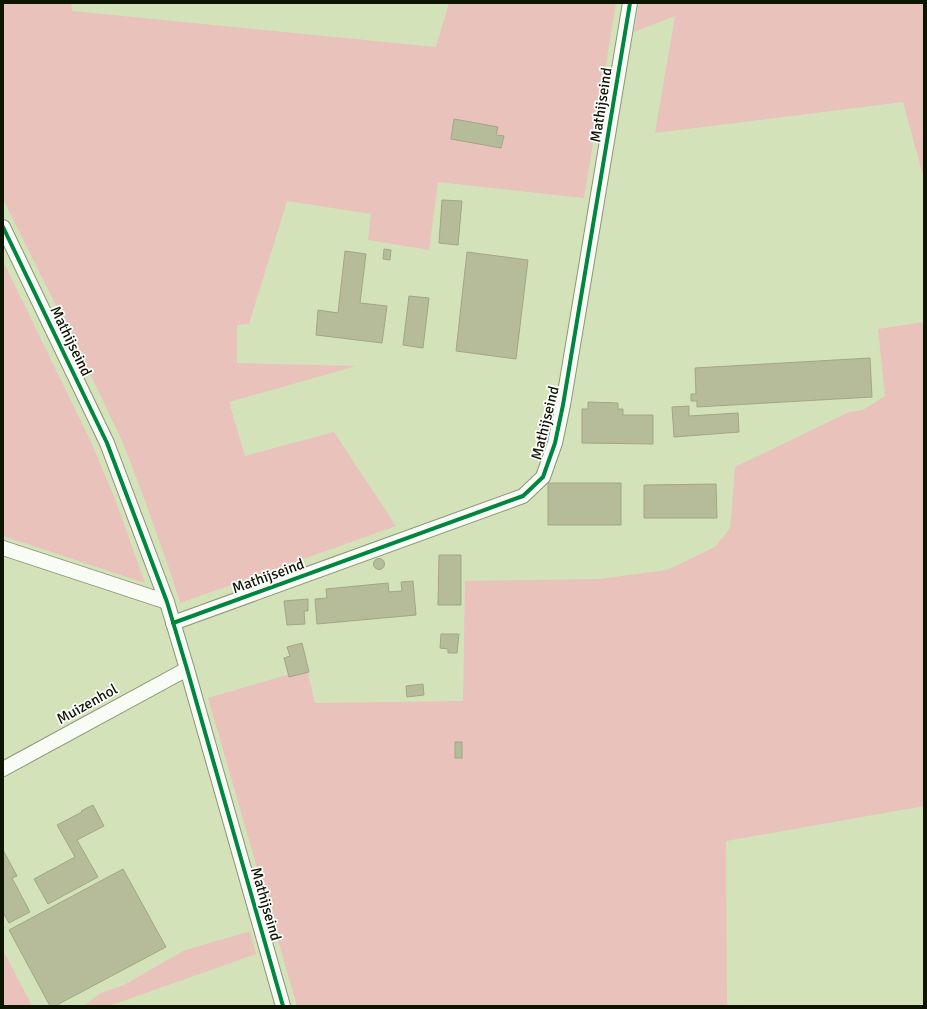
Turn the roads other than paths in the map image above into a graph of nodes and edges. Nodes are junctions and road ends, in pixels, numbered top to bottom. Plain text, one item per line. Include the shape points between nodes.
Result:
1 (630, 3) edge
2 (3, 227) edge
3 (3, 548) edge
4 (167, 602) junction
5 (173, 623) junction
6 (187, 669) junction
7 (3, 769) edge
8 (283, 1006) edge

1 - 5 street, Mathijseind via 563,405 555,443 543,477 523,496
2 - 4 street, Mathijseind via 107,444
3 - 4 street
4 - 5 street, Mathijseind
5 - 6 street, Mathijseind
6 - 7 street, Muizenhol
6 - 8 street, Mathijseind

